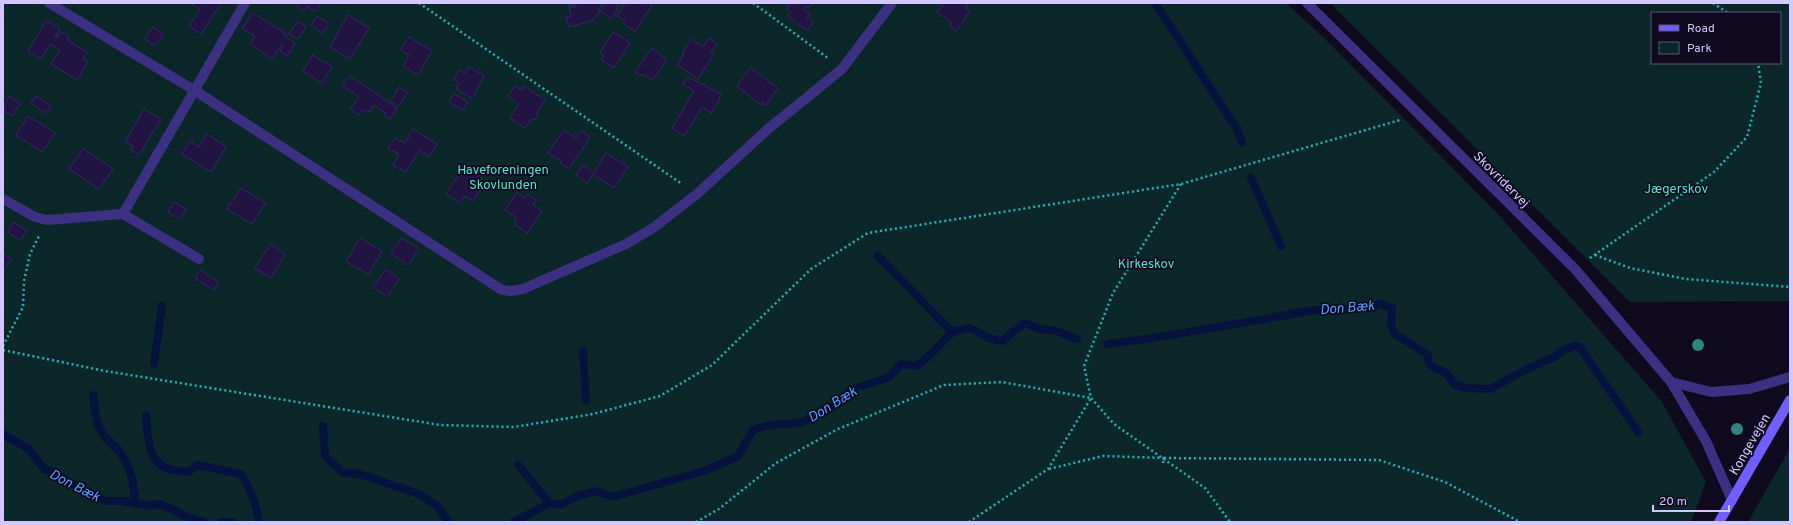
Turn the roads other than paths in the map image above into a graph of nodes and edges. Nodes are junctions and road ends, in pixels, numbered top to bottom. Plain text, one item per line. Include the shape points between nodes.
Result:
1 (49, 3) edge
2 (245, 3) edge
3 (892, 3) edge
4 (1307, 3) edge
5 (194, 90) junction
6 (3, 199) edge
7 (123, 214) junction
8 (199, 259) dead end
9 (1790, 377) edge
10 (1671, 382) junction
11 (1790, 400) edge
12 (1732, 500) junction
13 (1719, 522) edge

1 - 5 street
2 - 5 street
3 - 5 street via 842,69 768,129 691,199 653,228 626,244 523,290 502,290
4 - 10 street, Skovridervej via 1575,269
5 - 7 street
6 - 7 street via 35,217 47,220
7 - 8 street
9 - 10 street via 1749,389 1711,392
10 - 12 street, Skovridervej via 1706,441
11 - 12 street, Kongevejen
12 - 13 street, Kongevejen

